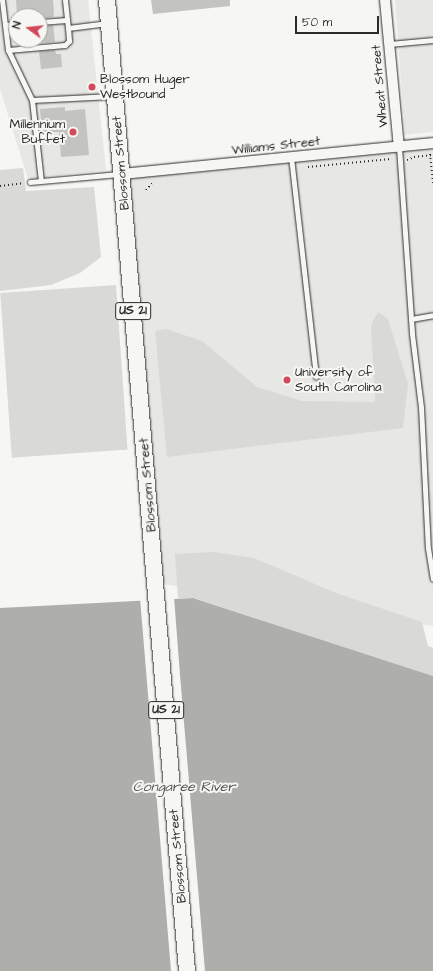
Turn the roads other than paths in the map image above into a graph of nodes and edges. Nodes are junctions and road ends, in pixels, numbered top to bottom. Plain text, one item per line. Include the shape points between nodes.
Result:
1 (2, 0) edge
2 (65, 0) edge
3 (107, 0) edge
4 (385, 0) edge
5 (67, 20) junction
6 (48, 21) edge
7 (109, 23) junction
8 (6, 25) joint
9 (68, 28) junction
10 (433, 40) edge
11 (389, 44) junction
12 (8, 50) junction
13 (115, 96) junction
14 (32, 100) junction
15 (431, 143) edge
16 (399, 147) junction
17 (291, 157) junction
18 (122, 174) junction
19 (41, 181) junction
20 (30, 182) road end
21 (433, 315) edge
22 (411, 319) junction
23 (316, 377) dead end
24 (433, 579) edge
25 (187, 971) edge

1 - 8 lane
2 - 5 lane
3 - 7 main road, Blossom Street / US 21
4 - 11 street, Wheat Street
5 - 6 lane
5 - 9 lane
7 - 9 lane
7 - 13 main road, Blossom Street / US 21
8 - 12 lane
9 - 12 lane via 69,41 65,45
10 - 11 lane
11 - 16 street, Wheat Street
12 - 14 lane
13 - 14 lane
13 - 18 main road, Blossom Street / US 21
14 - 19 lane
15 - 16 street, Williams Street
16 - 17 street, Williams Street
16 - 22 lane
17 - 18 street, Williams Street
17 - 23 lane
18 - 19 lane
18 - 25 main road, Blossom Street / US 21
19 - 20 lane
21 - 22 lane
22 - 24 lane via 421,407 428,548

